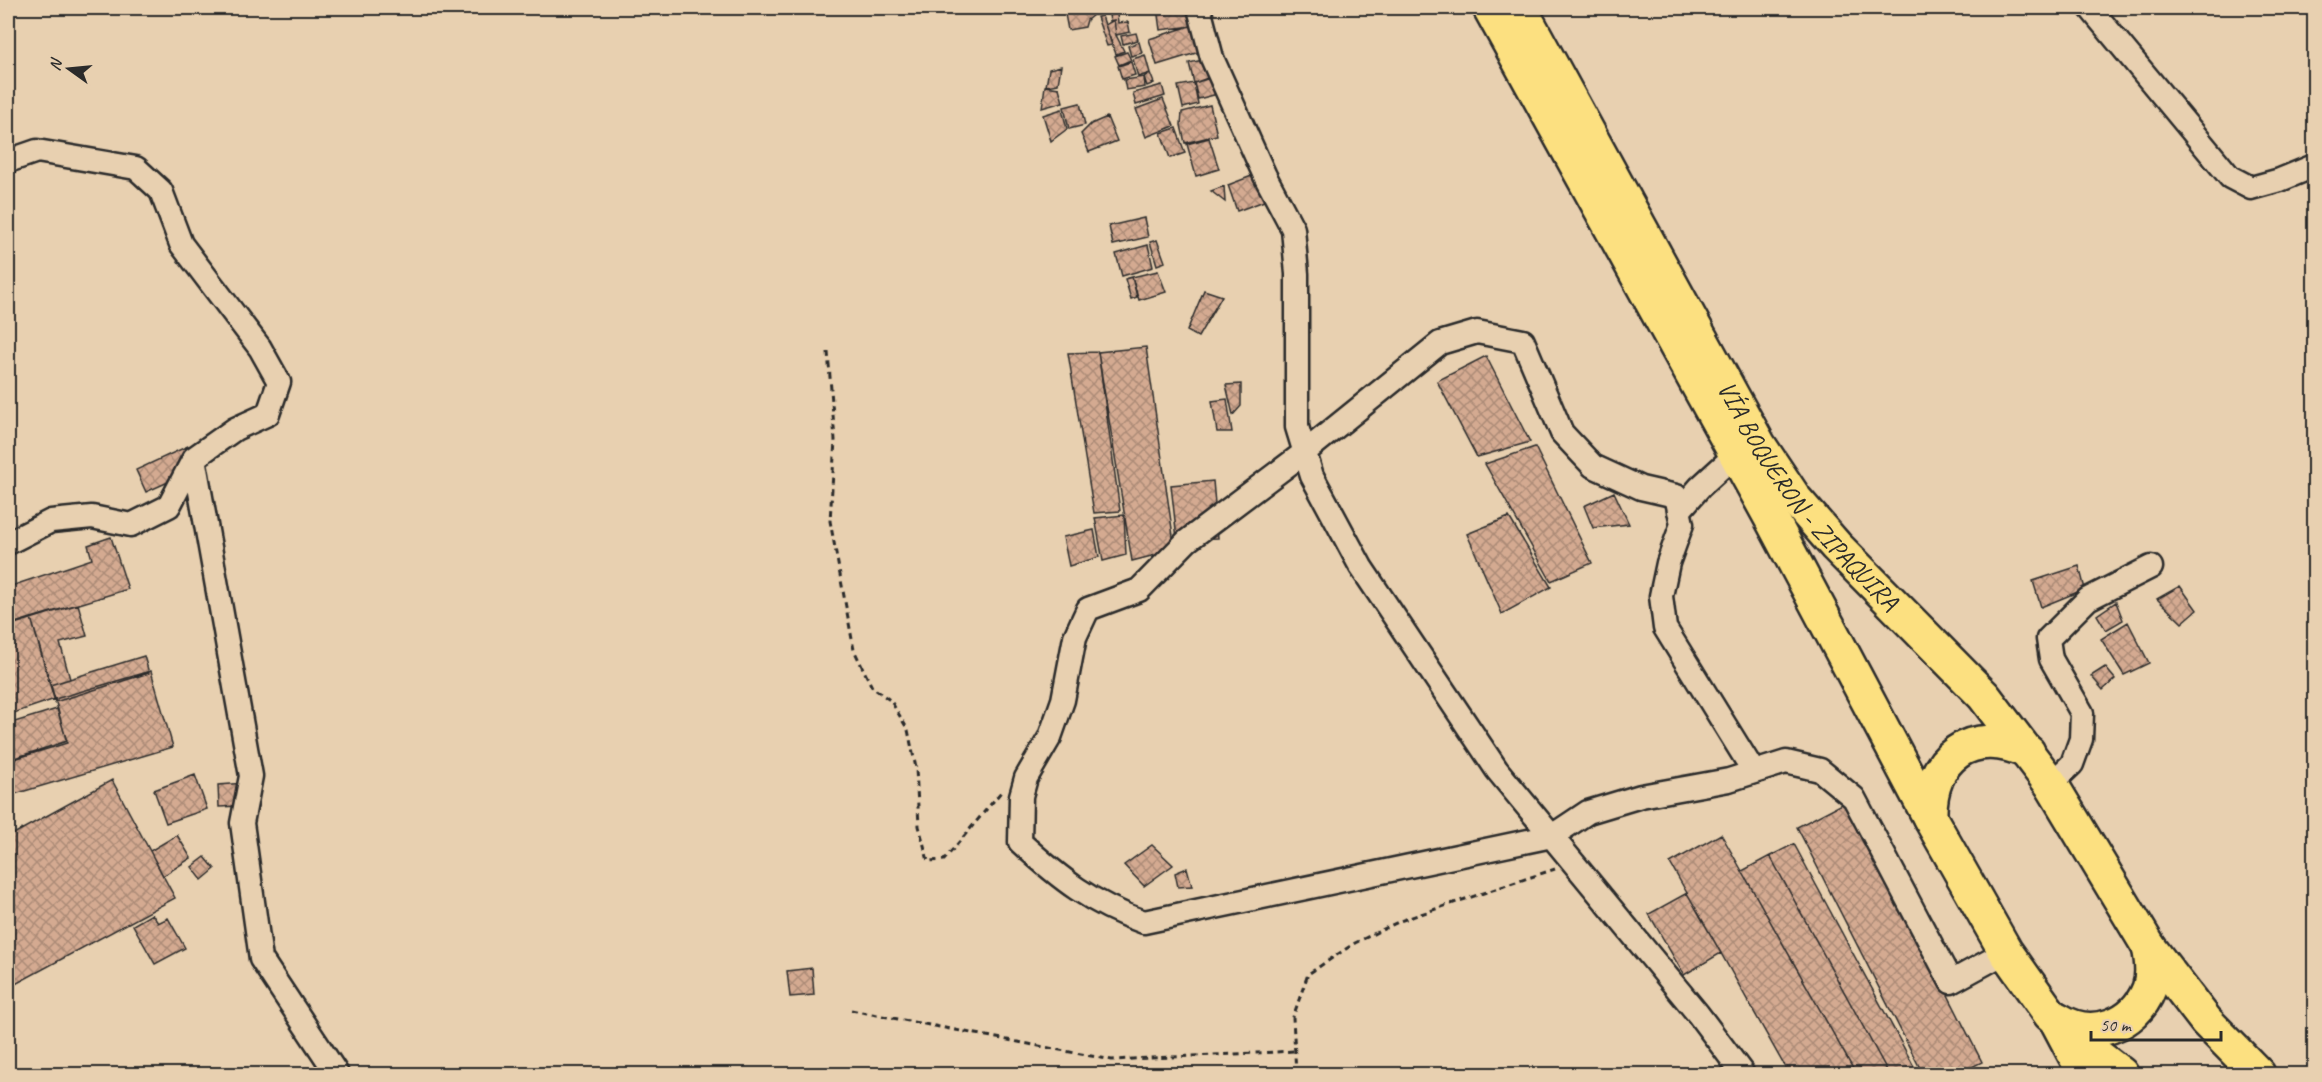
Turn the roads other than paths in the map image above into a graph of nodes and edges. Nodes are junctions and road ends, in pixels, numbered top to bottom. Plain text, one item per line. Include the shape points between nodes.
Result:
1 (1199, 8) edge
2 (1490, 8) edge
3 (1520, 8) edge
4 (2090, 8) edge
5 (8, 160) edge
6 (2314, 166) edge
7 (1305, 452) junction
8 (1736, 454) junction
9 (194, 458) junction
10 (1679, 511) junction
11 (8, 543) edge
12 (2151, 567) dead end
13 (2028, 752) junction
14 (1754, 772) junction
15 (2051, 784) junction
16 (1930, 818) junction
17 (1552, 836) junction
18 (2149, 947) junction
19 (2006, 952) junction
20 (2050, 1014) junction
21 (337, 1074) edge
22 (1743, 1074) edge
23 (2082, 1074) edge
24 (2121, 1074) edge
25 (2258, 1074) edge

1 - 7 street via 1212,57 1293,229 1297,274 1297,427
2 - 8 highway, VÍA BOQUERON - ZIPAQUIRA
3 - 13 highway, VÍA BOQUERON - ZIPAQUIRA via 1759,445 1795,499 1984,696
4 - 6 street via 2230,177 2251,188
5 - 9 street via 37,151 136,168 161,191 181,244 260,348 279,382 268,414 235,429
7 - 10 street via 1440,343 1477,332 1523,341 1562,433 1593,466 1641,488 1676,496
7 - 17 street via 1312,476 1361,567 1497,770
7 - 17 street via 1187,541 1139,591 1088,609 1075,637 1063,700 1050,737 1026,778 1021,796 1020,842 1080,893 1144,922
8 - 10 street
8 - 16 highway, VÍA BOQUERON - ZIPAQUIRA
9 - 11 street via 169,506 131,525 92,516 51,521
9 - 21 street via 250,776 242,823 261,959
10 - 14 street via 1682,524 1661,596 1665,628
12 - 15 street via 2088,599 2048,639 2051,659 2082,713 2081,740 2072,764
13 - 15 highway, VÍA BOQUERON - ZIPAQUIRA
13 - 16 highway via 2009,743 1988,741 1966,746 1949,758 1935,776 1929,796
14 - 17 street via 1641,796 1588,812
14 - 19 street via 1786,762 1820,770 1854,798 1951,982
15 - 18 highway, VÍA BOQUERON - ZIPAQUIRA
16 - 19 highway, VÍA BOQUERON - ZIPAQUIRA
17 - 22 street
18 - 20 highway via 2153,967 2150,988 2126,1020 2107,1028 2087,1030 2067,1025
18 - 25 highway, VÍA BOQUERON - ZIPAQUIRA via 2206,1021
19 - 20 highway, VÍA BOQUERON - ZIPAQUIRA
20 - 23 main road
20 - 24 highway

